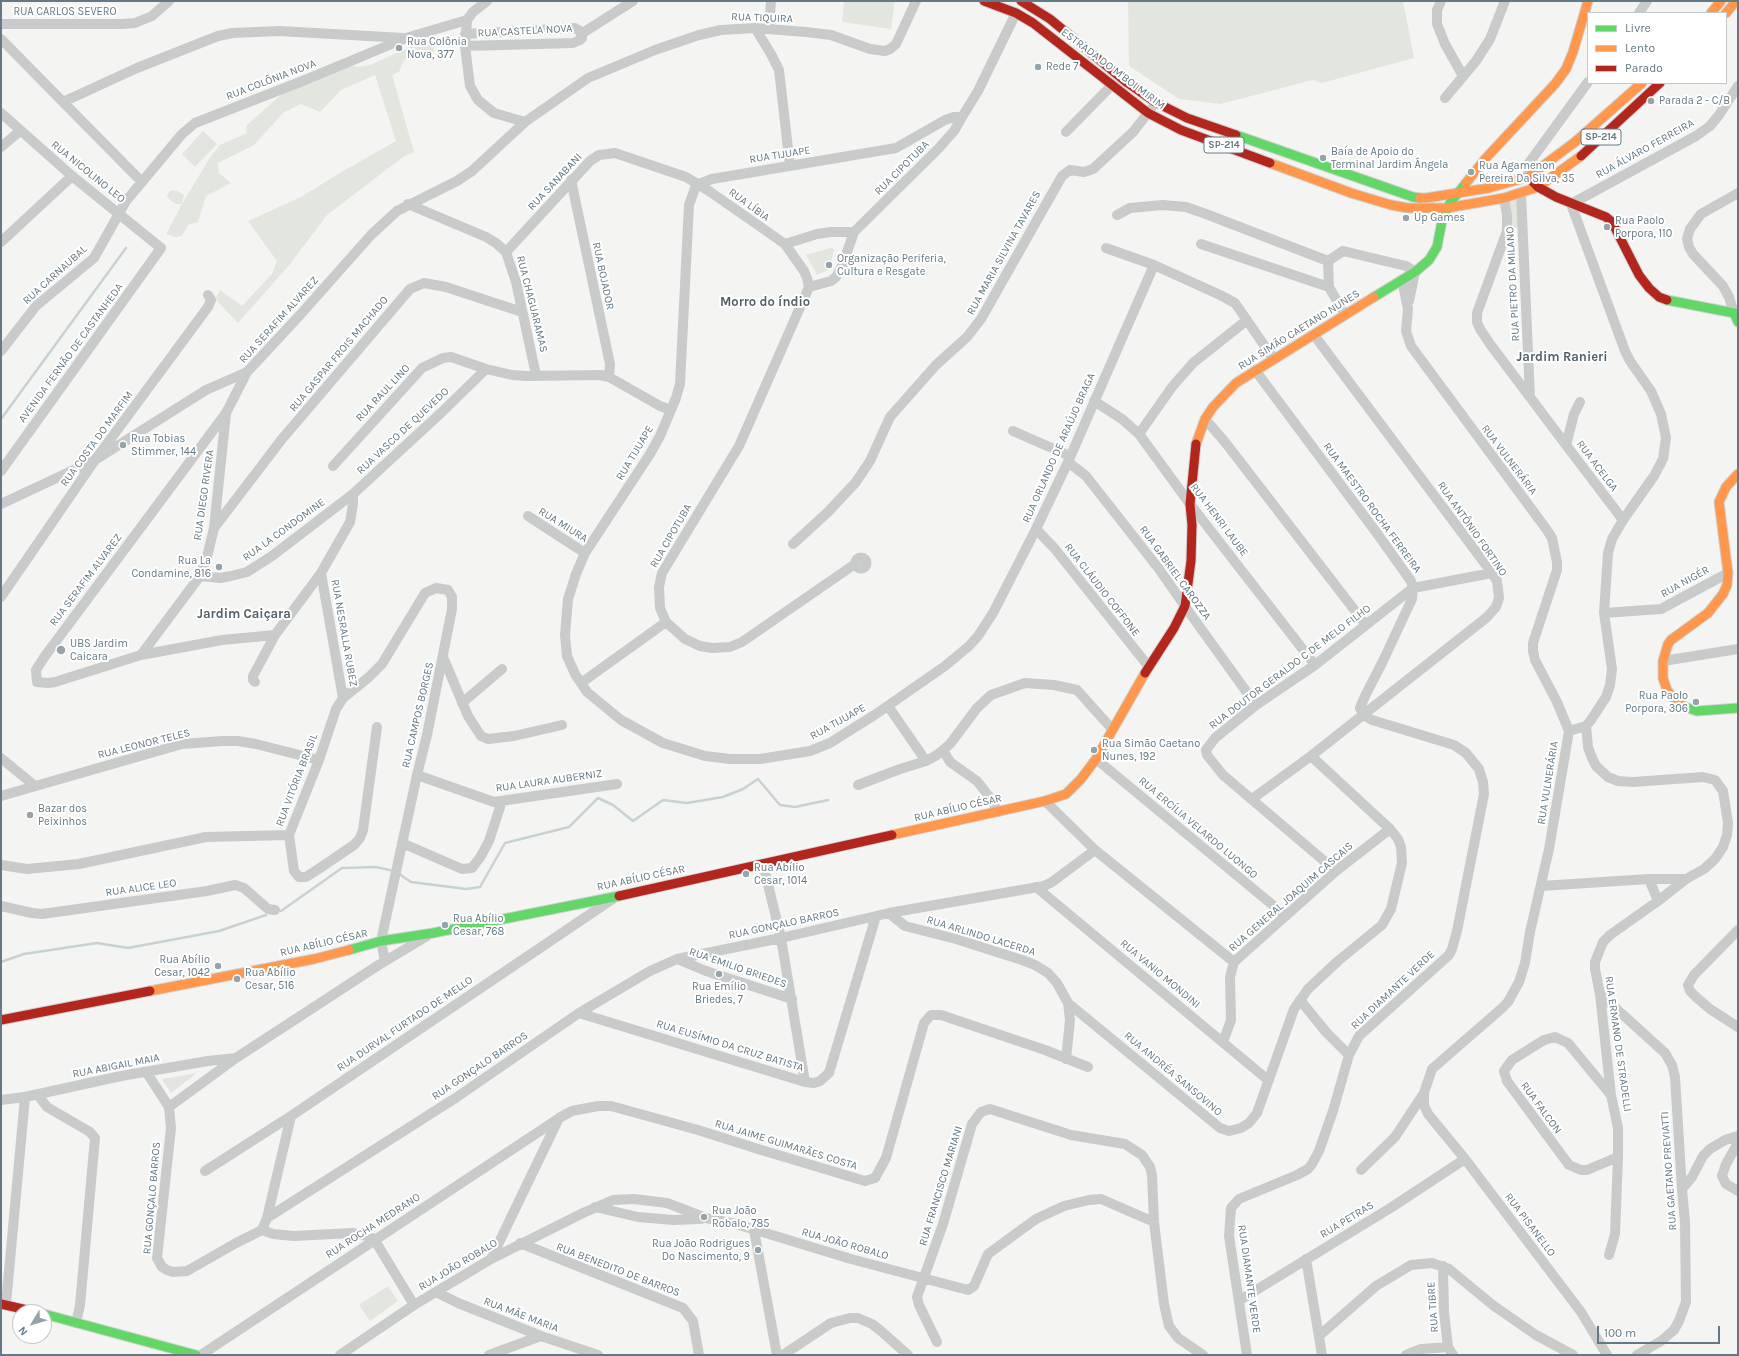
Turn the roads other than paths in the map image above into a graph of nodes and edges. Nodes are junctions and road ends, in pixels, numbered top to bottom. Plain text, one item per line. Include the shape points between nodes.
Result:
1 (169, 1) edge
2 (487, 1) edge
3 (633, 1) edge
4 (771, 1) edge
5 (916, 1) edge
6 (984, 1) edge
7 (1020, 1) edge
8 (1441, 1) edge
9 (1505, 1) edge
10 (1588, 1) edge
11 (1647, 1) edge
12 (1721, 1) edge
13 (1736, 1) edge
14 (1016, 12) junction
15 (1640, 12) edge
16 (1712, 12) edge
17 (1727, 12) edge
18 (467, 20) junction
19 (1, 24) edge
20 (754, 28) junction
21 (769, 29) junction
22 (465, 34) junction
23 (581, 34) junction
24 (406, 38) junction
25 (1, 39) edge
26 (465, 46) junction
27 (1463, 76) junction
28 (1587, 83) edge
29 (1641, 84) edge
30 (1659, 84) edge
31 (1112, 85) junction
32 (1738, 86) edge
33 (1445, 98) dead end
34 (63, 102) junction
35 (1155, 102) junction
36 (1, 113) edge
37 (1148, 113) junction
38 (962, 117) junction
39 (525, 122) junction
40 (20, 131) junction
41 (1066, 132) dead end
42 (1, 147) edge
43 (790, 166) junction
44 (72, 176) junction
45 (1528, 177) junction
46 (572, 180) junction
47 (141, 182) junction
48 (699, 184) junction
49 (1538, 187) junction
50 (1459, 193) junction
51 (1520, 193) junction
52 (1738, 193) edge
53 (1504, 198) junction
54 (408, 204) junction
55 (1571, 204) junction
56 (1447, 208) junction
57 (119, 213) junction
58 (1117, 215) dead end
59 (1522, 230) junction
60 (1507, 231) junction
61 (854, 232) junction
62 (1, 242) edge
63 (785, 244) junction
64 (1201, 244) dead end
65 (161, 248) joint
66 (1106, 248) dead end
67 (506, 252) junction
68 (1328, 261) junction
69 (1154, 265) junction
70 (1415, 272) junction
71 (1402, 280) junction
72 (808, 287) junction
73 (1329, 287) junction
74 (208, 295) dead end
75 (1408, 305) junction
76 (522, 312) junction
77 (1732, 313) edge
78 (1345, 315) junction
79 (1247, 320) junction
80 (1314, 335) junction
81 (1, 350) edge
82 (1273, 358) junction
83 (486, 369) junction
84 (1256, 370) junction
85 (247, 372) junction
86 (536, 376) junction
87 (609, 377) junction
88 (1530, 398) junction
89 (1094, 402) junction
90 (1580, 402) dead end
91 (672, 410) junction
92 (226, 413) junction
93 (1205, 419) junction
94 (1013, 431) dead end
95 (1139, 434) junction
96 (1566, 445) junction
97 (1069, 459) junction
98 (95, 460) junction
99 (332, 466) dead end
100 (1, 471) edge
101 (1738, 474) edge
102 (353, 494) junction
103 (1, 504) edge
104 (1190, 504) junction
105 (528, 516) dead end
106 (1623, 520) junction
107 (214, 528) junction
108 (1036, 529) junction
109 (793, 544) dead end
110 (585, 553) junction
111 (855, 564) dead end
112 (1728, 572) junction
113 (321, 573) junction
114 (1492, 573) junction
115 (200, 576) junction
116 (1412, 588) junction
117 (1, 597) edge
118 (1185, 606) junction
119 (1604, 613) junction
120 (666, 622) junction
121 (1366, 625) junction
122 (276, 635) junction
123 (1738, 650) edge
124 (141, 655) junction
125 (959, 655) joint
126 (443, 657) junction
127 (1663, 662) junction
128 (1315, 665) junction
129 (1149, 667) junction
130 (502, 669) dead end
131 (255, 682) dead end
132 (581, 683) junction
133 (343, 698) junction
134 (462, 703) junction
135 (1256, 705) junction
136 (888, 706) junction
137 (1738, 708) edge
138 (1364, 714) junction
139 (562, 725) dead end
140 (1586, 726) junction
141 (377, 727) dead end
142 (1112, 730) junction
143 (1568, 731) junction
144 (943, 750) junction
145 (1311, 756) junction
146 (1, 758) edge
147 (1096, 759) junction
148 (319, 760) junction
149 (926, 761) junction
150 (417, 775) junction
151 (618, 784) dead end
152 (858, 785) dead end
153 (35, 786) junction
154 (1, 796) edge
155 (1252, 799) junction
156 (502, 801) junction
157 (1045, 801) junction
158 (998, 812) junction
159 (1390, 829) junction
160 (289, 835) junction
161 (402, 843) junction
162 (1095, 850) junction
163 (763, 864) junction
164 (1, 866) edge
165 (1336, 871) junction
166 (1649, 879) junction
167 (1686, 879) junction
168 (1541, 886) junction
169 (1036, 887) junction
170 (618, 896) junction
171 (1658, 901) junction
172 (1, 906) edge
173 (275, 910) dead end
174 (888, 913) junction
175 (876, 916) junction
176 (1286, 916) junction
177 (1738, 930) edge
178 (433, 933) junction
179 (781, 938) junction
180 (381, 941) junction
181 (677, 959) junction
182 (385, 961) junction
183 (1234, 962) junction
184 (1600, 994) junction
185 (792, 999) junction
186 (1300, 1000) junction
187 (1068, 1003) junction
188 (579, 1013) junction
189 (1, 1020) edge
190 (1738, 1027) edge
191 (1223, 1042) junction
192 (1350, 1055) junction
193 (236, 1058) junction
194 (1066, 1059) junction
195 (1088, 1067) dead end
196 (147, 1072) junction
197 (1268, 1080) junction
198 (805, 1082) junction
199 (1424, 1093) junction
200 (37, 1094) junction
201 (1611, 1095) junction
202 (25, 1097) junction
203 (1, 1100) edge
204 (169, 1107) junction
205 (1428, 1114) joint
206 (290, 1116) junction
207 (559, 1118) junction
208 (1738, 1136) edge
209 (1738, 1143) edge
210 (1618, 1157) junction
211 (1465, 1159) junction
212 (1361, 1170) dead end
213 (205, 1171) dead end
214 (1682, 1189) junction
215 (1738, 1191) edge
216 (595, 1207) junction
217 (267, 1218) junction
218 (706, 1218) junction
219 (1154, 1222) junction
220 (262, 1230) junction
221 (754, 1230) junction
222 (374, 1239) junction
223 (520, 1243) junction
224 (1609, 1255) dead end
225 (491, 1259) junction
226 (1306, 1259) junction
227 (1443, 1266) junction
228 (924, 1279) junction
229 (436, 1292) junction
230 (1240, 1300) junction
231 (4, 1304) edge
232 (414, 1305) junction
233 (52, 1316) edge
234 (76, 1323) junction
235 (541, 1336) junction
236 (1320, 1336) junction
237 (937, 1342) dead end
238 (1450, 1351) edge
239 (196, 1355) edge
240 (201, 1355) edge
241 (340, 1355) edge
242 (490, 1355) edge
243 (598, 1355) edge
244 (699, 1355) edge
245 (777, 1355) edge
246 (784, 1355) edge
247 (908, 1355) edge
248 (1203, 1355) edge
249 (1247, 1355) edge
250 (1322, 1355) edge
251 (1406, 1355) edge
252 (1573, 1355) edge
253 (1607, 1355) edge
254 (1637, 1355) edge

1 - 19 street, RUA CARLOS SEVERO via 152,16 122,24
2 - 18 street
3 - 23 street
4 - 21 street
5 - 21 street, RUA TIQUIRA via 896,44 885,51 870,49 831,35
6 - 14 main road, ESTRADA DO M'BOI MIRIM / SP-214
7 - 35 main road, ESTRADA DO M'BOI MIRIM / SP-214 via 1050,19
8 - 27 street via 1437,10 1437,24
9 - 27 street via 1490,39 1476,62
10 - 50 main road, RUA SIMÃO CAETANO NUNES via 1566,69 1486,158
11 - 15 street
12 - 16 main road
13 - 17 main road
14 - 31 main road, ESTRADA DO M'BOI MIRIM / SP-214
14 - 38 street via 978,91
18 - 22 street
18 - 24 street, RUA COLÔNIA NOVA
20 - 21 street, RUA TIQUIRA
20 - 39 street, RUA TIQUIRA via 722,30 655,50 588,78
20 - 43 street via 779,70
22 - 23 street, RUA CASTELA NOVA via 575,28
22 - 26 street
23 - 26 street, RUA CASTELA NOVA via 580,40 573,43
24 - 34 street via 279,31 233,33 218,36 137,68
24 - 47 street, RUA COLÔNIA NOVA via 195,123 182,134
25 - 34 street
26 - 39 street via 470,86 478,100 494,113
27 - 33 street
28 - 45 street via 1529,163
29 - 45 main road, ESTRADA DO M'BOI MIRIM / SP-214 via 1575,142
30 - 49 main road, ESTRADA DO M'BOI MIRIM / SP-214 via 1578,158
31 - 37 main road, ESTRADA DO M'BOI MIRIM / SP-214
31 - 41 street
32 - 55 street, RUA ÁLVARO FERREIRA via 1720,115 1696,136
34 - 47 street
35 - 37 street, RUA MARIA SILVINA TAVARES
35 - 50 main road, ESTRADA DO M'BOI MIRIM / SP-214 via 1186,118 1413,197 1426,198
36 - 40 street, RUA NICOLINO LEO
37 - 56 main road, ESTRADA DO M'BOI MIRIM / SP-214 via 1181,130 1351,193 1408,208
37 - 109 street, RUA MARIA SILVINA TAVARES via 1133,132 1093,169 1084,172 1070,170 1062,176 982,319 967,337 936,365 890,417 870,461 856,482
38 - 43 street, RUA TIJUAPE via 945,120 896,148
38 - 61 street, RUA CIPOTUBA via 938,149
39 - 54 street, RUA SERAFIM ALVAREZ via 472,171 457,181
40 - 42 street
40 - 44 street, RUA NICOLINO LEO
43 - 48 street, RUA TIJUAPE via 712,179
44 - 57 street, RUA NICOLINO LEO
44 - 62 street
45 - 49 main road
45 - 50 main road, ESTRADA DO M'BOI MIRIM / SP-214
46 - 48 street, RUA SANABANI via 599,155 616,153 686,177
46 - 67 street, RUA SANABANI
46 - 87 street, RUA BOJADOR via 610,364
47 - 57 street, RUA COLÔNIA NOVA
48 - 63 street, RUA LÍBIA
48 - 91 street, RUA TIJUAPE via 692,194 689,205 680,384
49 - 51 main road, ESTRADA DO M'BOI MIRIM / SP-214
49 - 55 main road
50 - 56 main road, RUA SIMÃO CAETANO NUNES
51 - 53 main road, ESTRADA DO M'BOI MIRIM / SP-214
51 - 59 street, RUA PIETRO DA MILANO
52 - 77 street via 1701,214 1690,229 1687,239 1693,254 1723,286
53 - 56 main road, ESTRADA DO M'BOI MIRIM / SP-214
53 - 60 street
54 - 67 street, RUA CHAGUARAMAS via 486,238
54 - 85 street, RUA SERAFIM ALVAREZ via 388,218 371,235
55 - 77 main road via 1606,216 1612,222 1639,275 1659,296
55 - 106 street via 1625,351 1651,391 1661,414 1666,438 1663,459
56 - 70 main road, RUA SIMÃO CAETANO NUNES via 1437,247 1429,260
57 - 65 street, RUA NICOLINO LEO
57 - 81 street, RUA CARNAUBAL via 94,258 36,306
58 - 68 street via 1130,208 1144,206 1186,207
59 - 60 street
59 - 88 street, RUA PIETRO DA MILANO
60 - 88 street via 1477,313 1477,322
61 - 63 street via 817,234
61 - 72 street, RUA CIPOTUBA via 836,277 831,281
63 - 72 street via 804,271
64 - 73 street
65 - 100 street, AVENIDA FERNÃO DE CASTANHEDA
66 - 69 street
67 - 76 street, RUA CHAGUARAMAS via 512,264
68 - 70 street via 1346,251 1406,266
68 - 73 street
69 - 79 street via 1230,300
69 - 89 street, RUA ORLANDO DE ARAÚJO BRAGA
70 - 71 main road, RUA SIMÃO CAETANO NUNES
70 - 75 street, RUA VULNERÁRIA
71 - 75 street, RUA VULNERÁRIA
71 - 78 main road, RUA SIMÃO CAETANO NUNES
72 - 120 street, RUA CIPOTUBA via 739,446 662,573 659,601
73 - 78 street
74 - 98 street, RUA COSTA DO MARFIM via 211,300 208,307
75 - 143 street, RUA VULNERÁRIA via 1406,331 1411,346 1552,538 1557,570 1535,637 1533,651
76 - 86 street, RUA CHAGUARAMAS
76 - 107 street, RUA GASPAR FROIS MACHADO via 446,287 424,283 410,289 282,439
78 - 80 main road, RUA SIMÃO CAETANO NUNES
79 - 82 street
79 - 95 street via 1190,366
80 - 82 main road, RUA SIMÃO CAETANO NUNES
80 - 114 street, RUA ANTÔNIO FORTINO
82 - 84 main road, RUA SIMÃO CAETANO NUNES
83 - 86 street via 512,375
83 - 99 street, RUA RAUL LINO via 451,357 422,368
83 - 102 street, RUA VASCO DE QUEVEDO
84 - 93 main road, RUA SIMÃO CAETANO NUNES via 1221,396
84 - 116 street, RUA MAESTRO ROCHA FERREIRA via 1408,576
85 - 92 street, RUA SERAFIM ALVAREZ
85 - 98 street via 206,390
86 - 87 street
87 - 91 street via 660,406
88 - 96 street
89 - 95 street, RUA HENRI LAUBE via 1122,419
89 - 97 street, RUA ORLANDO DE ARAÚJO BRAGA
90 - 96 street, RUA ACELGA
91 - 110 street, RUA TIJUAPE via 650,454
92 - 107 street, RUA DIEGO RIVERA
92 - 124 street, RUA SERAFIM ALVAREZ via 45,656 36,670 36,682 55,682
93 - 104 main road, RUA SIMÃO CAETANO NUNES via 1197,439
93 - 121 street via 1226,442
94 - 97 street, RUA GABRIEL CAROZZA
95 - 104 street, RUA HENRI LAUBE
96 - 106 street, RUA ACELGA
97 - 108 street, RUA ORLANDO DE ARAÚJO BRAGA
97 - 118 street, RUA GABRIEL CAROZZA via 1111,507
98 - 103 street
98 - 117 street, RUA COSTA DO MARFIM
101 - 112 main road via 1726,487 1719,502
102 - 113 street via 350,522
102 - 115 street, RUA LA CONDOMINE via 247,572 220,578
104 - 118 main road, RUA SIMÃO CAETANO NUNES via 1191,562
104 - 128 street, RUA HENRI LAUBE
105 - 110 street, RUA MIURA
106 - 119 street via 1612,539 1608,553
107 - 115 street, RUA DIEGO RIVERA
108 - 125 street, RUA ORLANDO DE ARAÚJO BRAGA via 993,613 978,636
108 - 129 street, RUA CLÁUDIO COFFONE via 1055,549
110 - 132 street, RUA TIJUAPE via 568,599 565,635 567,656
111 - 120 street, RUA CIPOTUBA via 735,646 700,646 685,639
112 - 119 street, RUA NIGÉR via 1661,609
112 - 127 main road via 1727,585 1718,601 1708,613 1671,640
113 - 122 street
113 - 133 street, RUA NESRALLA RUBEZ
114 - 116 street, RUA DOUTOR GERALDO C DE MELO FILHO
114 - 138 street, RUA ANTÔNIO FORTINO via 1497,581 1499,598 1496,607 1486,618
115 - 124 street, RUA DIEGO RIVERA
116 - 121 street, RUA DOUTOR GERALDO C DE MELO FILHO
116 - 138 street, RUA MAESTRO ROCHA FERREIRA via 1412,599 1360,708
118 - 129 main road, RUA ABÍLIO CÉSAR
118 - 135 street, RUA GABRIEL CAROZZA
119 - 140 street via 1612,669 1610,685 1599,709
120 - 132 street
121 - 128 street, RUA DOUTOR GERALDO C DE MELO FILHO
122 - 124 street via 222,640
122 - 131 street via 253,676
123 - 127 street
125 - 136 street, RUA TIJUAPE
126 - 133 street, RUA CAMPOS BORGES via 453,601 450,592 436,588 425,593 382,664
126 - 134 street
126 - 150 street, RUA CAMPOS BORGES
127 - 137 main road via 1663,678 1667,690 1683,706 1697,711
128 - 135 street, RUA DOUTOR GERALDO C DE MELO FILHO
129 - 142 main road, RUA ABÍLIO CÉSAR
130 - 134 street
132 - 136 street, RUA TIJUAPE via 602,706 635,729 681,750 700,756 730,760 778,757 818,748
133 - 148 street, RUA VITÓRIA BRASIL via 336,709
134 - 139 street via 476,731 488,738 514,736
135 - 155 street, RUA DOUTOR GERALDO C DE MELO FILHO via 1214,738 1206,750 1223,775
136 - 149 street
138 - 145 street, RUA ANTÔNIO FORTINO
138 - 192 street, RUA DIAMANTE VERDE via 1372,720 1454,745 1466,753 1479,769 1484,794 1452,949 1437,967 1359,1036
140 - 143 street
140 - 167 street, RUA ERMANO DE STRADELLI via 1592,758 1596,766 1608,777 1633,782 1703,776 1719,784 1723,791 1728,823 1723,847 1712,863
141 - 160 street, RUA VITÓRIA BRASIL via 360,838 354,845 303,878 294,871
142 - 144 street via 1077,690 1031,683 1021,684 991,695
142 - 147 main road, RUA ABÍLIO CÉSAR
143 - 168 street, RUA VULNERÁRIA via 1551,842
144 - 149 street
144 - 158 street via 950,762 977,781
145 - 155 street, RUA ANTÔNIO FORTINO
145 - 159 street, RUA ANDRÉA SANSOVINO
146 - 153 street
147 - 157 main road, RUA ABÍLIO CÉSAR via 1071,790
147 - 176 street, RUA ERCÍLIA VELARDO LUONGO
148 - 153 street, RUA LEONOR TELES via 256,744 182,744
148 - 160 street, RUA VITÓRIA BRASIL
149 - 152 street
150 - 156 street, RUA LAURA AUBERNIZ via 490,802
150 - 161 street, RUA CAMPOS BORGES
151 - 156 street, RUA LAURA AUBERNIZ
153 - 154 street, RUA LEONOR TELES
155 - 165 street, RUA DOUTOR GERALDO C DE MELO FILHO
156 - 161 street via 489,841 482,856 472,868 462,870
157 - 158 main road, RUA ABÍLIO CÉSAR
157 - 162 street
158 - 163 main road, RUA ABÍLIO CÉSAR
159 - 165 street, RUA GENERAL JOAQUIM CASCAIS
159 - 186 street, RUA ANDRÉA SANSOVINO via 1398,839 1402,854 1398,882 1388,916 1382,925 1308,989
160 - 164 street via 206,837 79,864 27,869
161 - 180 street, RUA CAMPOS BORGES
162 - 169 street, RUA GONÇALO BARROS via 1052,882
162 - 183 street
163 - 170 main road, RUA ABÍLIO CÉSAR
163 - 179 street
165 - 176 street, RUA GENERAL JOAQUIM CASCAIS
166 - 167 street
166 - 168 street
166 - 171 street
167 - 171 street, RUA ERMANO DE STRADELLI
168 - 199 street, RUA VULNERÁRIA via 1525,963 1519,982 1508,1002 1432,1069
169 - 174 street, RUA GONÇALO BARROS
169 - 191 street, RUA VANIO MONDINI
170 - 178 main road, RUA ABÍLIO CÉSAR
170 - 206 street, RUA DURVAL FURTADO DE MELLO
171 - 184 street, RUA ERMANO DE STRADELLI via 1603,942 1595,962
172 - 173 street, RUA ALICE LEO via 42,914 235,885 244,888 268,909
174 - 175 street, RUA GONÇALO BARROS
174 - 187 street, RUA ARLINDO LACERDA via 905,926 956,939 1035,965 1052,977
175 - 179 street, RUA GONÇALO BARROS
175 - 198 street, RUA EUSÍMIO DA CRUZ BATISTA via 829,1073 820,1081
176 - 183 street, RUA GENERAL JOAQUIM CASCAIS
177 - 190 street via 1688,984 1690,991 1700,1001
178 - 180 main road, RUA ABÍLIO CÉSAR
178 - 182 street, RUA ABIGAIL MAIA
179 - 181 street, RUA GONÇALO BARROS
179 - 185 street
180 - 182 street, RUA CAMPOS BORGES
180 - 189 main road, RUA ABÍLIO CÉSAR via 314,959
181 - 185 street, RUA EMILIO BRIEDES
181 - 188 street, RUA GONÇALO BARROS via 633,979
182 - 193 street, RUA ABIGAIL MAIA
183 - 191 street, RUA GENERAL JOAQUIM CASCAIS via 1230,977 1231,1020
184 - 201 street, RUA ERMANO DE STRADELLI
184 - 214 street, RUA GAETANO PREVIATTI via 1665,1053 1672,1065 1675,1077
185 - 198 street
186 - 192 street via 1326,1032
186 - 197 street, RUA ANDRÉA SANSOVINO via 1290,1017
187 - 194 street, RUA ARLINDO LACERDA via 1070,1020
187 - 197 street, RUA ANDRÉA SANSOVINO via 1220,1128 1229,1131 1249,1123 1257,1113
188 - 198 street, RUA EUSÍMIO DA CRUZ BATISTA
188 - 217 street, RUA GONÇALO BARROS via 457,1097
191 - 197 street, RUA VANIO MONDINI
192 - 230 street, RUA DIAMANTE VERDE via 1333,1111 1312,1164 1297,1175 1239,1199 1231,1208 1229,1236
193 - 196 street, RUA ABIGAIL MAIA
193 - 204 street, RUA ABIGAIL MAIA
194 - 195 street, RUA JAIME GUIMARÃES COSTA
194 - 207 street, RUA JAIME GUIMARÃES COSTA via 941,1015 931,1015 924,1023 886,1158 875,1178 865,1181 611,1106 572,1111
196 - 200 street, RUA ABIGAIL MAIA
196 - 204 street, RUA GONÇALO BARROS
199 - 205 street, RUA VULNERÁRIA via 1424,1105
199 - 212 street via 1395,1136
200 - 202 street, RUA ABIGAIL MAIA
200 - 234 street via 47,1107 95,1138 80,1304
201 - 210 street, RUA ERMANO DE STRADELLI via 1618,1128
201 - 210 street, RUA FALCON via 1568,1043 1555,1037 1544,1040 1512,1060 1504,1071 1507,1080 1569,1165 1587,1170
202 - 203 street, RUA ABIGAIL MAIA
202 - 231 street
204 - 220 street, RUA GONÇALO BARROS via 171,1128 157,1258 162,1267 173,1272 187,1271
205 - 211 street, RUA PISANELLO
206 - 213 street, RUA DURVAL FURTADO DE MELLO
206 - 217 street
207 - 222 street, RUA ROCHA MEDRANO
207 - 225 street
208 - 214 street via 1715,1145 1707,1152
209 - 215 street via 1722,1176 1726,1184
210 - 224 street, RUA ERMANO DE STRADELLI via 1615,1234
211 - 226 street, RUA PETRAS
211 - 253 street, RUA PISANELLO via 1581,1312
214 - 254 street, RUA GAETANO PREVIATTI via 1686,1222 1686,1302 1674,1330 1661,1342
216 - 218 street, RUA JOÃO ROBALO via 638,1217 673,1220
216 - 218 street, RUA JOÃO ROBALO via 620,1199 652,1200
216 - 223 street, RUA JOÃO ROBALO
217 - 220 street
218 - 221 street, RUA JOÃO ROBALO
219 - 228 street, RUA JOÃO ROBALO via 1101,1199 1064,1206 1036,1219 988,1254 973,1288 968,1290
219 - 228 street, RUA FRANCISCO MARIANI via 1150,1167 1136,1150 1125,1144 1072,1135 986,1109 972,1124
219 - 248 street, RUA FRANCISCO MARIANI via 1169,1326 1178,1338
220 - 222 street via 282,1236 334,1233 362,1234
221 - 228 street, RUA JOÃO ROBALO
221 - 245 street
222 - 232 street
222 - 240 street, RUA ROCHA MEDRANO
223 - 225 street, RUA JOÃO ROBALO
223 - 244 street, RUA BENEDITO DE BARROS via 683,1308 693,1321
225 - 229 street, RUA JOÃO ROBALO
226 - 230 street, RUA PETRAS
226 - 236 street
227 - 236 street via 1417,1263 1395,1273 1376,1286
227 - 238 street, RUA TIBRE via 1444,1312
227 - 252 street via 1536,1335
228 - 237 street, RUA FRANCISCO MARIANI via 917,1297
229 - 232 street, RUA JOÃO ROBALO
229 - 235 street, RUA MÃE MARIA
230 - 249 street, RUA DIAMANTE VERDE
232 - 241 street, RUA JOÃO ROBALO
233 - 234 main road
234 - 239 main road
235 - 242 street
235 - 243 street, RUA MÃE MARIA
236 - 250 street
238 - 251 street via 1421,1349
246 - 247 street via 830,1323 850,1318 858,1318 872,1324

